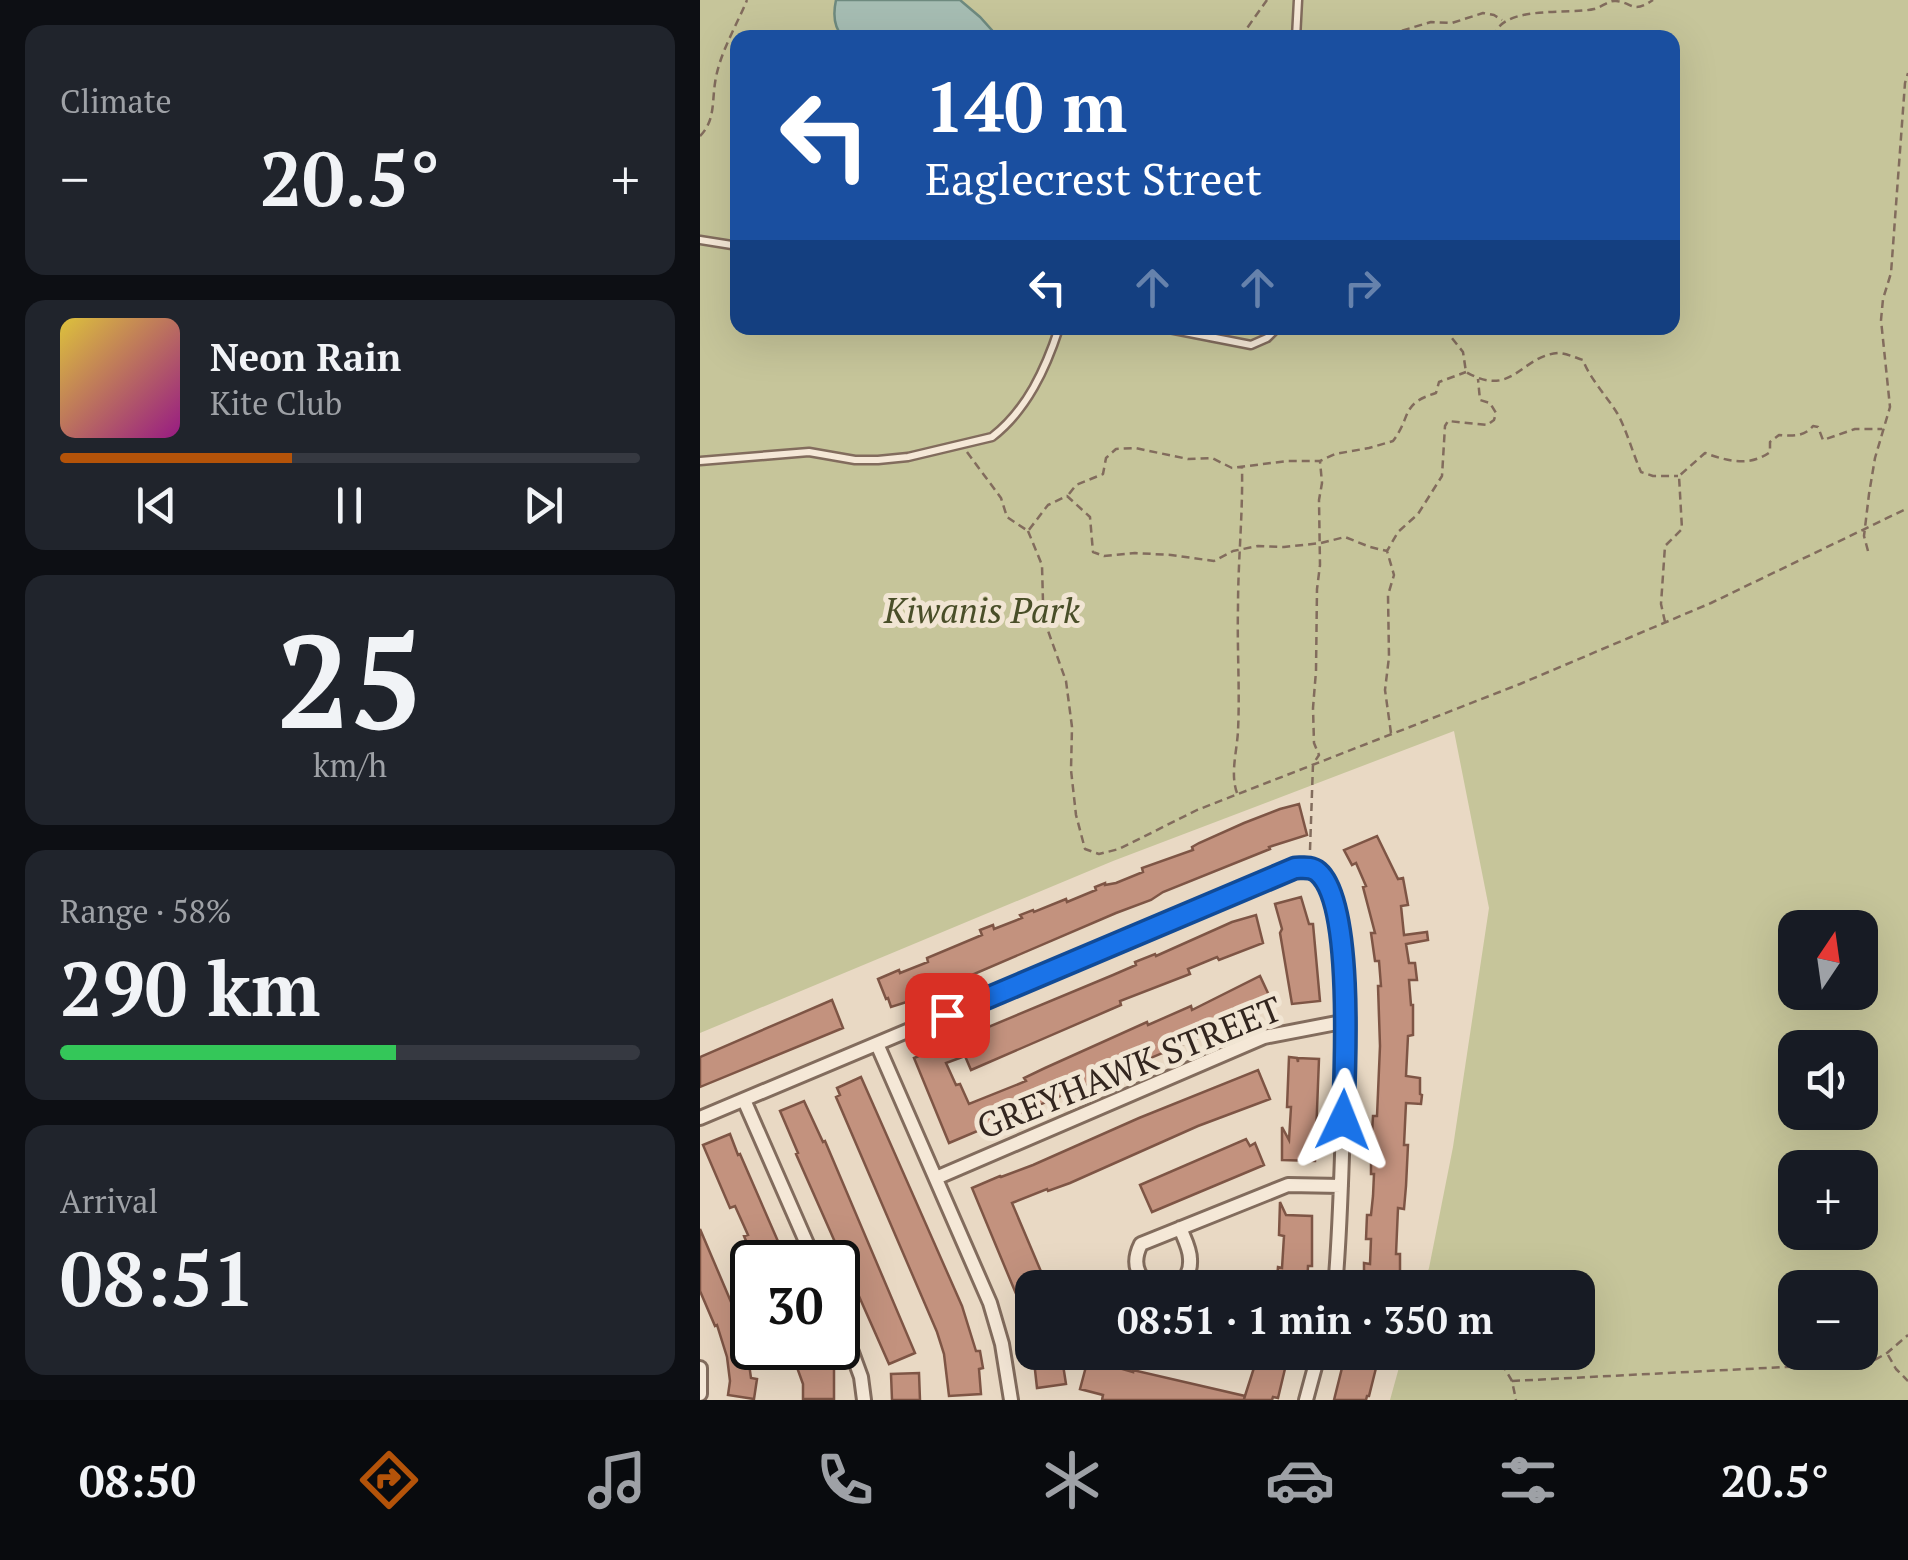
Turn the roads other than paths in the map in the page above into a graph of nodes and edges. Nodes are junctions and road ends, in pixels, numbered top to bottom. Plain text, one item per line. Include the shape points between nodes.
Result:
1 (1298, 0) edge
2 (1296, 30) edge
3 (700, 240) edge
4 (730, 245) edge
5 (1057, 335) edge
6 (1200, 335) edge
7 (1270, 335) edge
8 (700, 461) edge
9 (1348, 1021) junction
10 (877, 1044) junction
11 (744, 1100) junction
12 (700, 1118) edge
13 (936, 1178) junction
14 (1340, 1186) junction
15 (1180, 1228) junction
16 (805, 1240) edge
17 (1336, 1270) edge
18 (700, 1368) edge
19 (860, 1370) edge
20 (1315, 1370) edge
21 (700, 1394) edge
22 (864, 1400) edge
23 (1011, 1400) edge
24 (1306, 1400) edge

1 - 2 lane
3 - 4 lane
5 - 8 lane via 1039,377 992,437 878,460 809,452
6 - 7 lane via 1251,345
9 - 10 street via 1335,911 1329,888 1310,867
9 - 13 street, GREYHAWK STREET via 1264,1037
9 - 14 street
10 - 11 street
10 - 13 street
11 - 12 street
11 - 16 street
13 - 23 street via 990,1303
14 - 15 street via 1288,1185
14 - 17 street
15 - 15 street via 1141,1244 1137,1252 1140,1275 1152,1285 1174,1286 1189,1270
18 - 21 street
19 - 22 street
20 - 24 street

